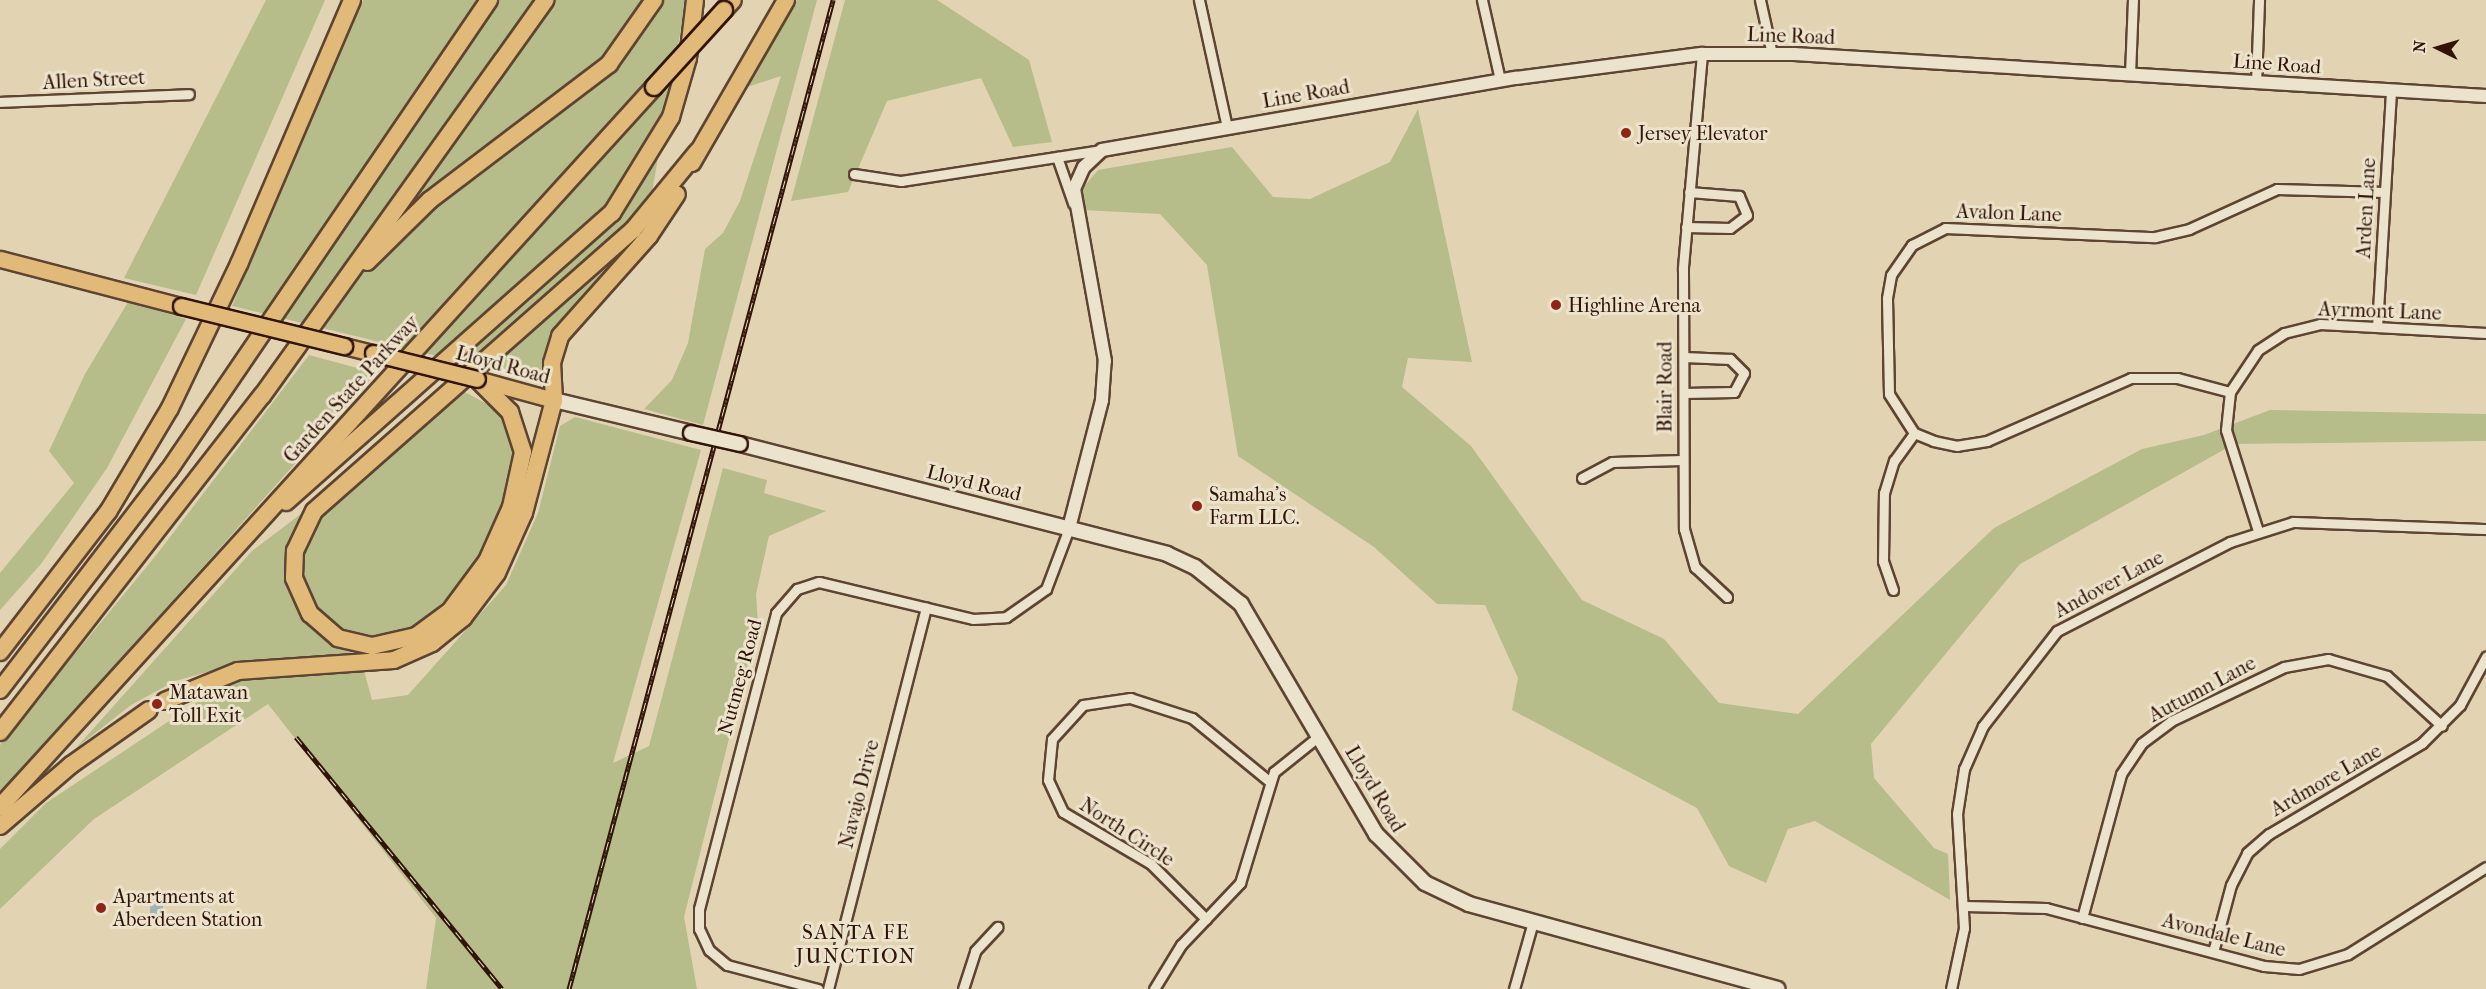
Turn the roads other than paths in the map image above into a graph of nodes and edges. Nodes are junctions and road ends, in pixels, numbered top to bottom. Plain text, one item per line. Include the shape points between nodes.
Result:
1 (352, 0) edge
2 (480, 0) edge
3 (489, 0) edge
4 (546, 0) edge
5 (654, 0) edge
6 (695, 0) edge
7 (786, 0) edge
8 (1199, 0) edge
9 (1482, 0) edge
10 (1760, 0) edge
11 (2133, 0) edge
12 (2259, 0) edge
13 (728, 5) edge
14 (1702, 54) junction
15 (1772, 54) junction
16 (443, 66) junction
17 (2130, 74) junction
18 (1500, 80) junction
19 (2256, 83) junction
20 (2391, 91) junction
21 (189, 94) dead end
22 (2486, 96) edge
23 (0, 102) edge
24 (1227, 127) junction
25 (1102, 150) junction
26 (697, 152) junction
27 (1057, 156) junction
28 (854, 174) dead end
29 (1689, 192) junction
30 (2385, 192) junction
31 (1073, 203) junction
32 (1686, 227) junction
33 (0, 259) edge
34 (339, 290) junction
35 (2377, 327) junction
36 (2486, 333) edge
37 (1684, 357) junction
38 (477, 379) junction
39 (2230, 392) junction
40 (1684, 393) junction
41 (554, 400) junction
42 (1914, 433) junction
43 (1682, 460) junction
44 (1582, 478) dead end
45 (259, 522) junction
46 (1069, 528) junction
47 (2486, 529) edge
48 (2258, 531) junction
49 (1893, 590) dead end
50 (1727, 597) dead end
51 (926, 607) junction
52 (0, 652) edge
53 (2486, 657) edge
54 (0, 690) edge
55 (165, 700) dead end
56 (149, 710) dead end
57 (2442, 726) junction
58 (0, 732) edge
59 (1319, 736) junction
60 (1269, 781) junction
61 (0, 807) edge
62 (0, 826) edge
63 (2486, 867) edge
64 (1965, 906) junction
65 (2082, 918) junction
66 (1206, 919) junction
67 (1533, 922) junction
68 (997, 927) dead end
69 (2213, 952) junction
70 (818, 989) edge
71 (828, 989) edge
72 (963, 989) edge
73 (1154, 989) edge
74 (1514, 989) edge
75 (1777, 989) edge
76 (1951, 989) edge

1 - 52 highway via 239,264 170,408 108,512
2 - 16 highway
3 - 16 highway
4 - 34 highway
5 - 34 highway via 609,64 430,201
6 - 45 highway via 676,103 650,159 612,213 308,486
7 - 26 highway
8 - 24 street
9 - 18 street
10 - 15 street
11 - 17 street
12 - 19 street
13 - 45 highway, Garden State Parkway, bridge
14 - 15 street, Line Road
14 - 18 street, Line Road
14 - 29 street, Blair Road
15 - 17 street, Line Road
16 - 54 highway via 175,462
17 - 19 street, Line Road
18 - 24 street, Line Road
19 - 20 street, Line Road
20 - 22 street, Line Road
20 - 30 street, Arden Lane
21 - 23 street, Allen Street
24 - 25 street, Line Road
25 - 27 street, Line Road
25 - 31 street via 1084,167
26 - 38 highway via 633,230 314,511 295,551 294,578 310,614 338,638 372,646 416,636 450,611 487,561 511,507 523,452 510,412
26 - 41 highway via 658,225 560,336 552,363
27 - 28 street, Line Road via 901,181
27 - 31 street
29 - 32 street, Blair Road
29 - 32 street via 1739,196 1747,215 1730,228
30 - 35 street, Arden Lane
30 - 42 street, Avalon Lane via 2277,189 2189,230 2154,237 1965,226 1932,232 1897,263 1887,298 1887,383 1895,406
31 - 46 street via 1106,361 1102,400
32 - 37 street, Blair Road
33 - 38 main road, Lloyd Road, bridge
34 - 58 highway via 189,492
35 - 36 street, Ayrmont Lane
35 - 39 street, Ayrmont Lane via 2320,324 2284,333 2250,359
37 - 40 street, Blair Road
37 - 40 street via 1730,359 1744,373 1734,392
38 - 41 main road, Lloyd Road
39 - 42 street via 2178,378 2143,376 2100,387 1972,445 1946,445
39 - 48 street, Ayrmont Lane via 2228,444
40 - 43 street, Blair Road
41 - 46 main road, Lloyd Road, bridge
41 - 55 highway via 511,545 481,598 453,628 388,662 238,671
42 - 49 street via 1894,461 1884,493 1882,561
43 - 44 street via 1612,462
43 - 50 street, Blair Road via 1690,558 1704,580
45 - 61 highway, Garden State Parkway
46 - 51 street, Nutmeg Road via 1050,583 1021,611 987,620
46 - 59 main road, Lloyd Road via 1167,554 1221,585 1256,625
47 - 48 street, Andover Lane via 2322,520
48 - 64 street, Andover Lane via 2082,614 2036,652 1983,726 1964,769 1957,814
51 - 70 street, Nutmeg Road via 819,582 789,595 774,619 699,909 699,929 708,950 727,965
51 - 71 street, Navajo Drive
53 - 57 street, Ardmore Lane via 2471,689
56 - 62 highway via 71,765
57 - 65 street, Autumn Lane via 2387,676 2328,659 2284,667 2171,721 2142,743 2121,774
57 - 69 street, Ardmore Lane via 2408,753 2254,846 2234,877
59 - 60 street via 1289,755
59 - 67 main road, Lloyd Road via 1376,834 1404,867 1445,895
60 - 66 street via 1247,871 1231,896
60 - 66 street, North Circle via 1192,718 1130,698 1083,705 1052,740 1048,780 1063,812 1151,864
63 - 69 street, Avondale Lane via 2348,954 2319,966 2277,969
64 - 65 street, Avondale Lane via 2026,905
64 - 76 street, Andover Lane
65 - 69 street, Avondale Lane
66 - 73 street via 1168,961
67 - 74 street
67 - 75 main road, Lloyd Road
68 - 72 street via 975,951

